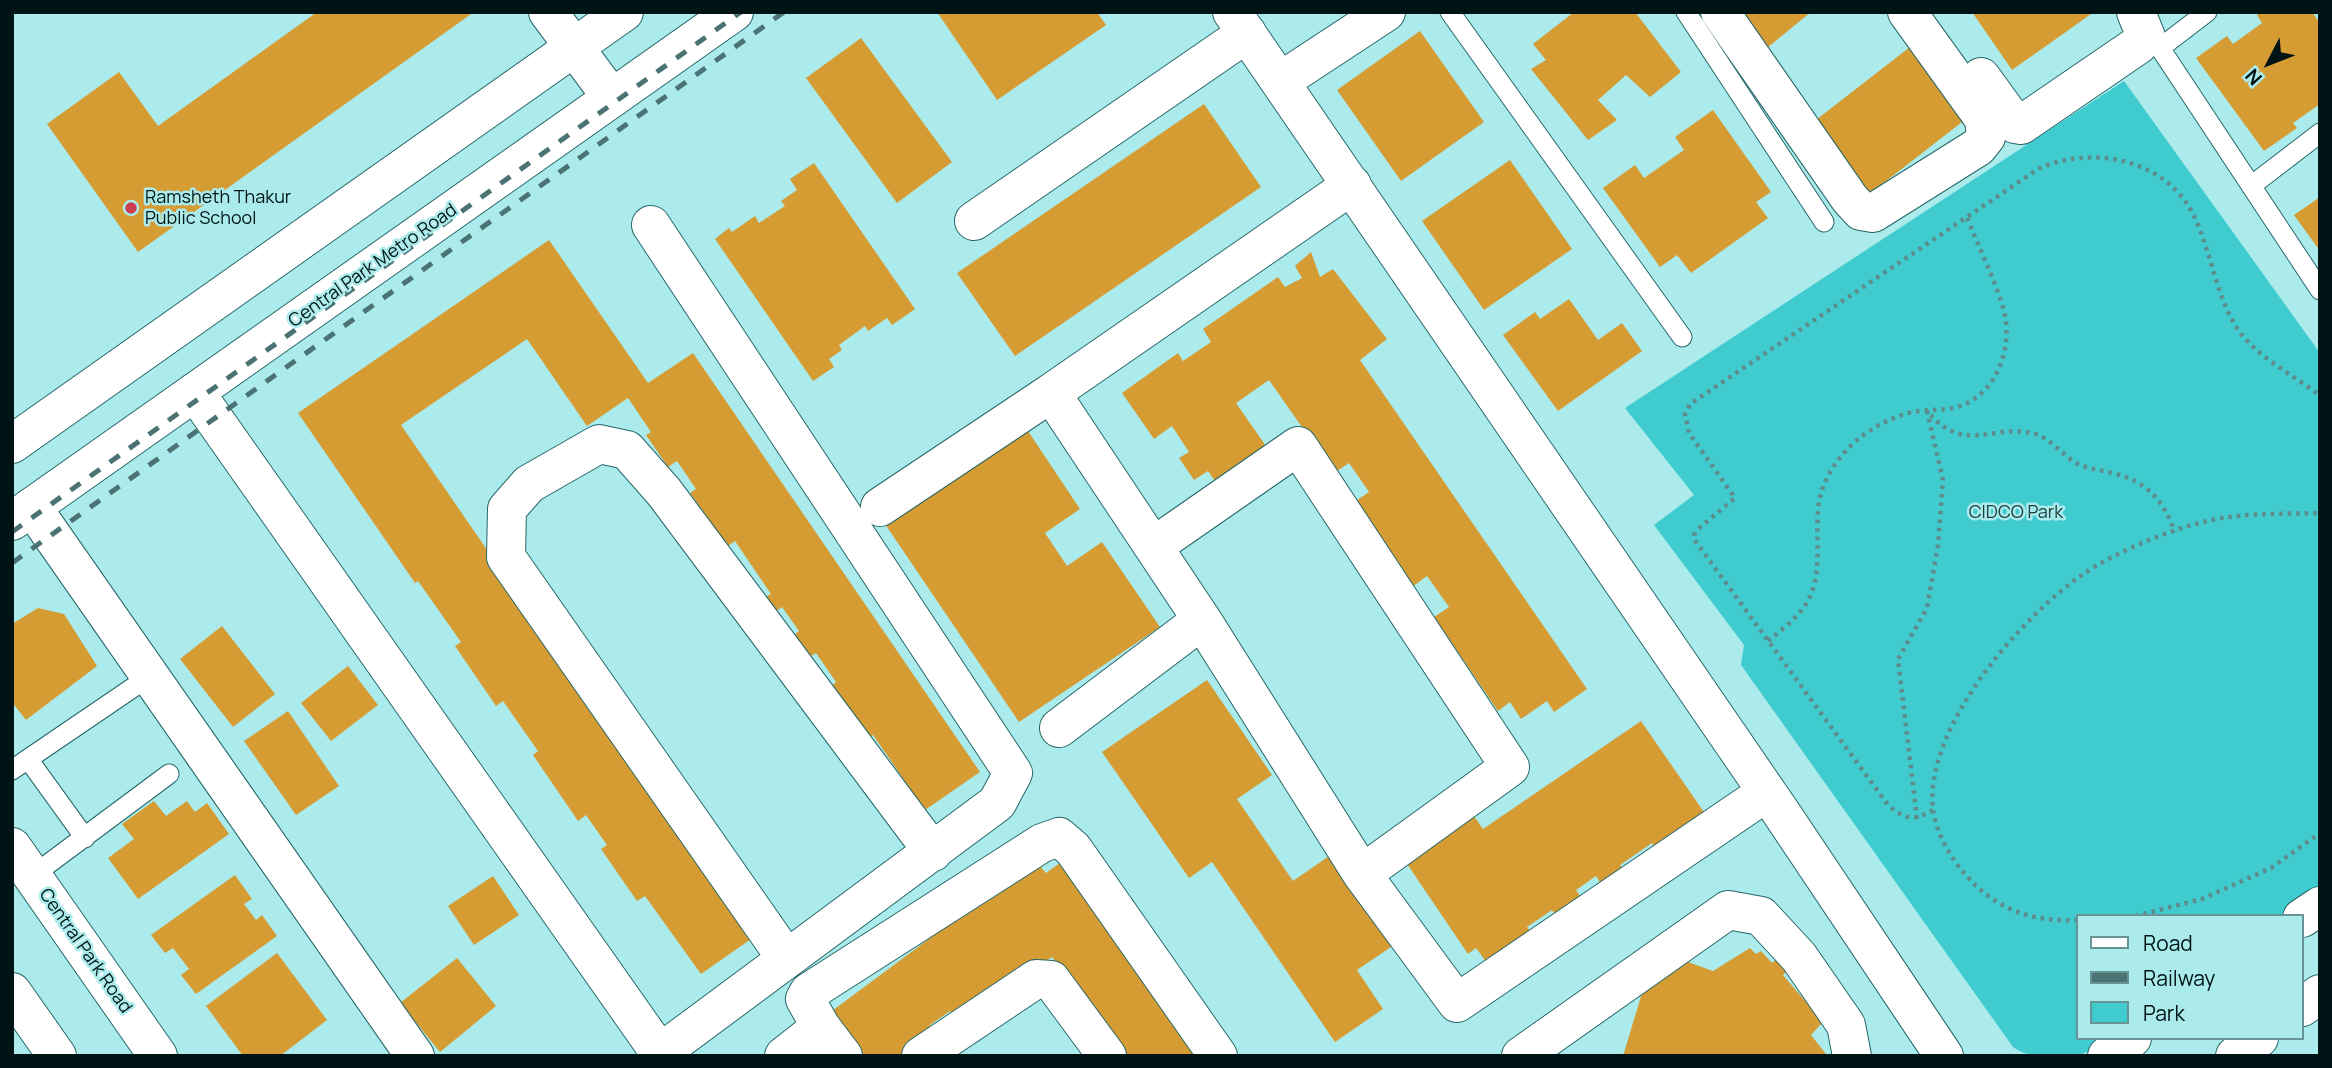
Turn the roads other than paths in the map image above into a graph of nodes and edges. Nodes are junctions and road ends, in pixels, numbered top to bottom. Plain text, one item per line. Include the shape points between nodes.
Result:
1 (548, 12) edge
2 (624, 12) edge
3 (734, 12) edge
4 (1386, 12) edge
5 (1450, 12) edge
6 (1686, 12) edge
7 (1720, 12) edge
8 (1907, 12) edge
9 (1937, 12) edge
10 (2136, 12) edge
11 (2207, 12) edge
12 (1240, 23) edge
13 (574, 48) junction
14 (1282, 81) junction
15 (612, 98) junction
16 (2320, 133) edge
17 (1352, 185) junction
18 (2250, 186) junction
19 (974, 221) dead end
20 (1824, 222) dead end
21 (651, 225) dead end
22 (2320, 290) edge
23 (1682, 337) dead end
24 (195, 392) junction
25 (1051, 393) junction
26 (12, 444) edge
27 (880, 507) dead end
28 (22, 514) edge
29 (1154, 546) junction
30 (1202, 620) junction
31 (150, 676) junction
32 (1059, 728) dead end
33 (20, 764) edge
34 (169, 774) dead end
35 (1767, 792) junction
36 (85, 838) junction
37 (933, 852) junction
38 (22, 861) edge
39 (1362, 874) junction
40 (2320, 906) edge
41 (2304, 917) edge
42 (786, 958) junction
43 (12, 992) edge
44 (2320, 994) edge
45 (2304, 1006) edge
46 (2129, 1040) edge
47 (2256, 1040) edge
48 (832, 1041) edge
49 (661, 1055) edge
50 (57, 1056) edge
51 (158, 1056) edge
52 (415, 1056) edge
53 (784, 1056) edge
54 (921, 1056) edge
55 (1107, 1056) edge
56 (1218, 1056) edge
57 (1521, 1056) edge
58 (1852, 1056) edge
59 (1944, 1056) edge
60 (2107, 1056) edge
61 (2235, 1056) edge

1 - 13 street
2 - 13 street
3 - 15 street, Central Park Metro Road
4 - 14 street
5 - 23 lane
6 - 20 lane
7 - 8 street via 1850,199 1861,211 1873,212 1978,147 1986,137 1984,119
9 - 10 street via 2001,106 2021,125 2138,45 2146,37
11 - 18 lane via 2160,48
12 - 14 street
12 - 19 street
13 - 15 street
13 - 26 street
14 - 17 street
15 - 24 street, Central Park Metro Road
16 - 18 lane
17 - 25 street
17 - 35 street
18 - 22 lane
21 - 37 street via 1013,773 997,803
24 - 28 street, Central Park Metro Road
24 - 49 street
25 - 27 street
25 - 29 street
28 - 31 street
29 - 30 street
29 - 39 street via 1298,446 1510,767
30 - 32 street
30 - 39 street
31 - 33 lane
31 - 52 street
33 - 36 lane
34 - 36 lane
35 - 39 street via 1457,1003
35 - 59 street
36 - 38 lane
37 - 42 street
37 - 42 street via 664,492 627,450 599,444 529,484 507,509 506,557
38 - 51 street, Central Park Road
40 - 41 street
42 - 49 street
43 - 50 street
44 - 45 street
46 - 60 street
47 - 61 street
48 - 53 street
48 - 56 street via 805,999 810,992 1042,843 1059,837 1073,849
54 - 55 street via 1036,979 1051,980
57 - 58 street via 1728,910 1761,916 1798,957 1846,1026

